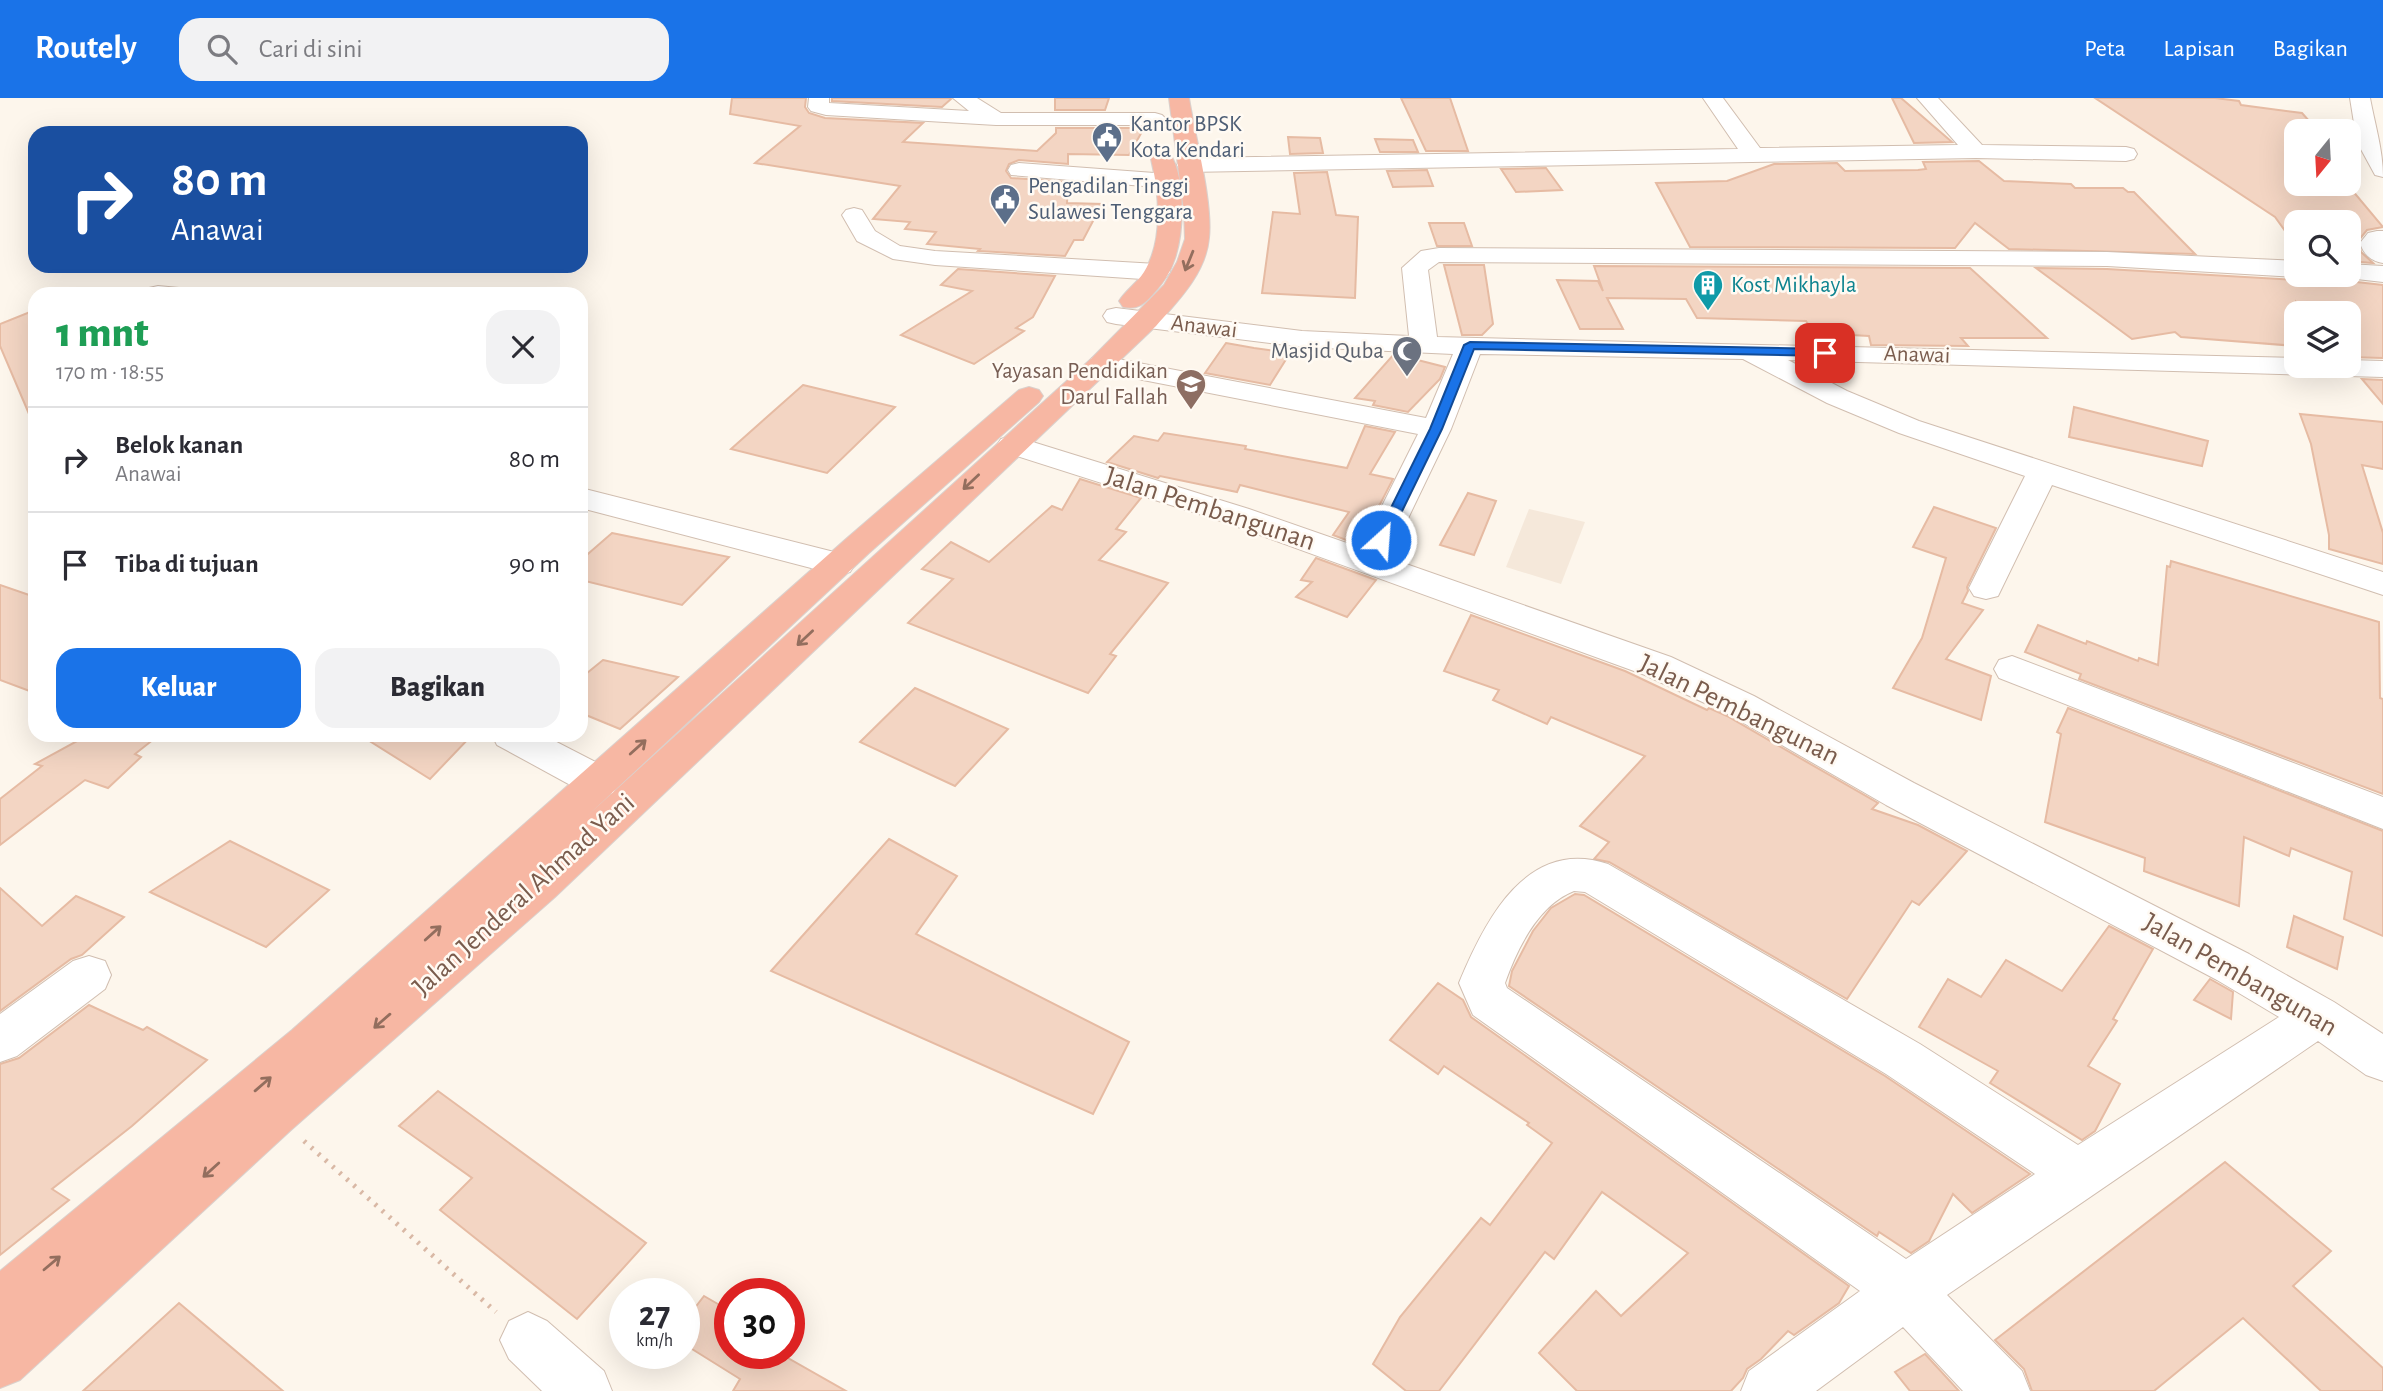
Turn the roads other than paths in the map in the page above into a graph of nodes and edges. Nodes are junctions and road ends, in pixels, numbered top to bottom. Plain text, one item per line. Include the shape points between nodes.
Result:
1 (819, 98) edge
2 (963, 98) edge
3 (1121, 98) edge
4 (1179, 98) edge
5 (1713, 98) edge
6 (1927, 98) edge
7 (2360, 98) edge
8 (1155, 109) edge
9 (996, 119) junction
10 (1123, 120) junction
11 (1976, 151) junction
12 (2126, 153) dead end
13 (1753, 154) junction
14 (1188, 165) junction
15 (1019, 170) dead end
16 (2383, 170) edge
17 (1168, 181) junction
18 (854, 215) dead end
19 (2284, 268) edge
20 (1157, 272) junction
21 (2361, 273) edge
22 (2383, 274) edge
23 (1116, 316) junction
24 (1147, 320) junction
25 (1424, 345) junction
26 (1470, 345) junction
27 (1747, 351) junction
28 (1102, 365) junction
29 (2383, 369) edge
30 (1040, 401) junction
31 (1436, 429) junction
32 (2043, 470) junction
33 (588, 500) edge
34 (1371, 562) junction
35 (838, 564) junction
36 (2383, 583) edge
37 (1986, 588) dead end
38 (2012, 668) dead end
39 (524, 742) edge
40 (599, 782) junction
41 (2383, 813) edge
42 (89, 975) dead end
43 (2318, 1016) junction
44 (0, 1041) edge
45 (2383, 1060) edge
46 (2078, 1174) junction
47 (1906, 1291) junction
48 (0, 1307) edge
49 (528, 1340) road end
50 (0, 1360) edge
51 (584, 1391) edge
52 (1769, 1391) edge
53 (2003, 1391) edge

1 - 9 street via 818,107 826,109
2 - 9 street
3 - 10 street
4 - 14 highway
5 - 13 street
6 - 11 street
7 - 16 street via 2368,148
8 - 10 street
8 - 17 highway
9 - 10 street
11 - 12 street
11 - 13 street
13 - 14 street
14 -> 24 highway via 1197,239 1191,262 1175,289
15 - 17 street
17 - 20 highway via 1169,217
18 - 20 street via 866,236 892,251 935,258
19 - 25 street via 2107,259 1439,255 1415,268
20 - 23 highway
21 - 22 street
23 - 24 street, Anawai
23 - 30 highway
24 - 25 street, Anawai via 1302,339
24 - 28 highway
25 - 26 street, Anawai
26 - 27 street, Anawai
26 - 31 street
27 - 29 street, Anawai
27 - 32 street via 1826,392 1909,427
28 - 30 highway
28 - 31 street
30 - 34 street, Jalan Pembangunan via 1238,516
30 - 35 highway, Jalan Jenderal Ahmad Yani
30 -> 50 highway, Jalan Jenderal Ahmad Yani via 540,884
31 - 34 street
32 - 36 street
32 - 37 street
33 - 35 street
34 - 43 street, Jalan Pembangunan via 1658,666 1741,705
40 -> 35 highway, Jalan Jenderal Ahmad Yani
38 - 41 street
39 - 40 street
48 -> 40 highway, Jalan Jenderal Ahmad Yani via 250,1096
42 - 44 street
43 - 45 street, Jalan Pembangunan
43 - 46 street
46 - 47 street
46 - 47 street via 1903,1059 1593,876 1580,872 1546,884 1507,926 1489,962 1482,983 1489,1001
47 - 52 street
47 - 53 street
49 - 51 street

